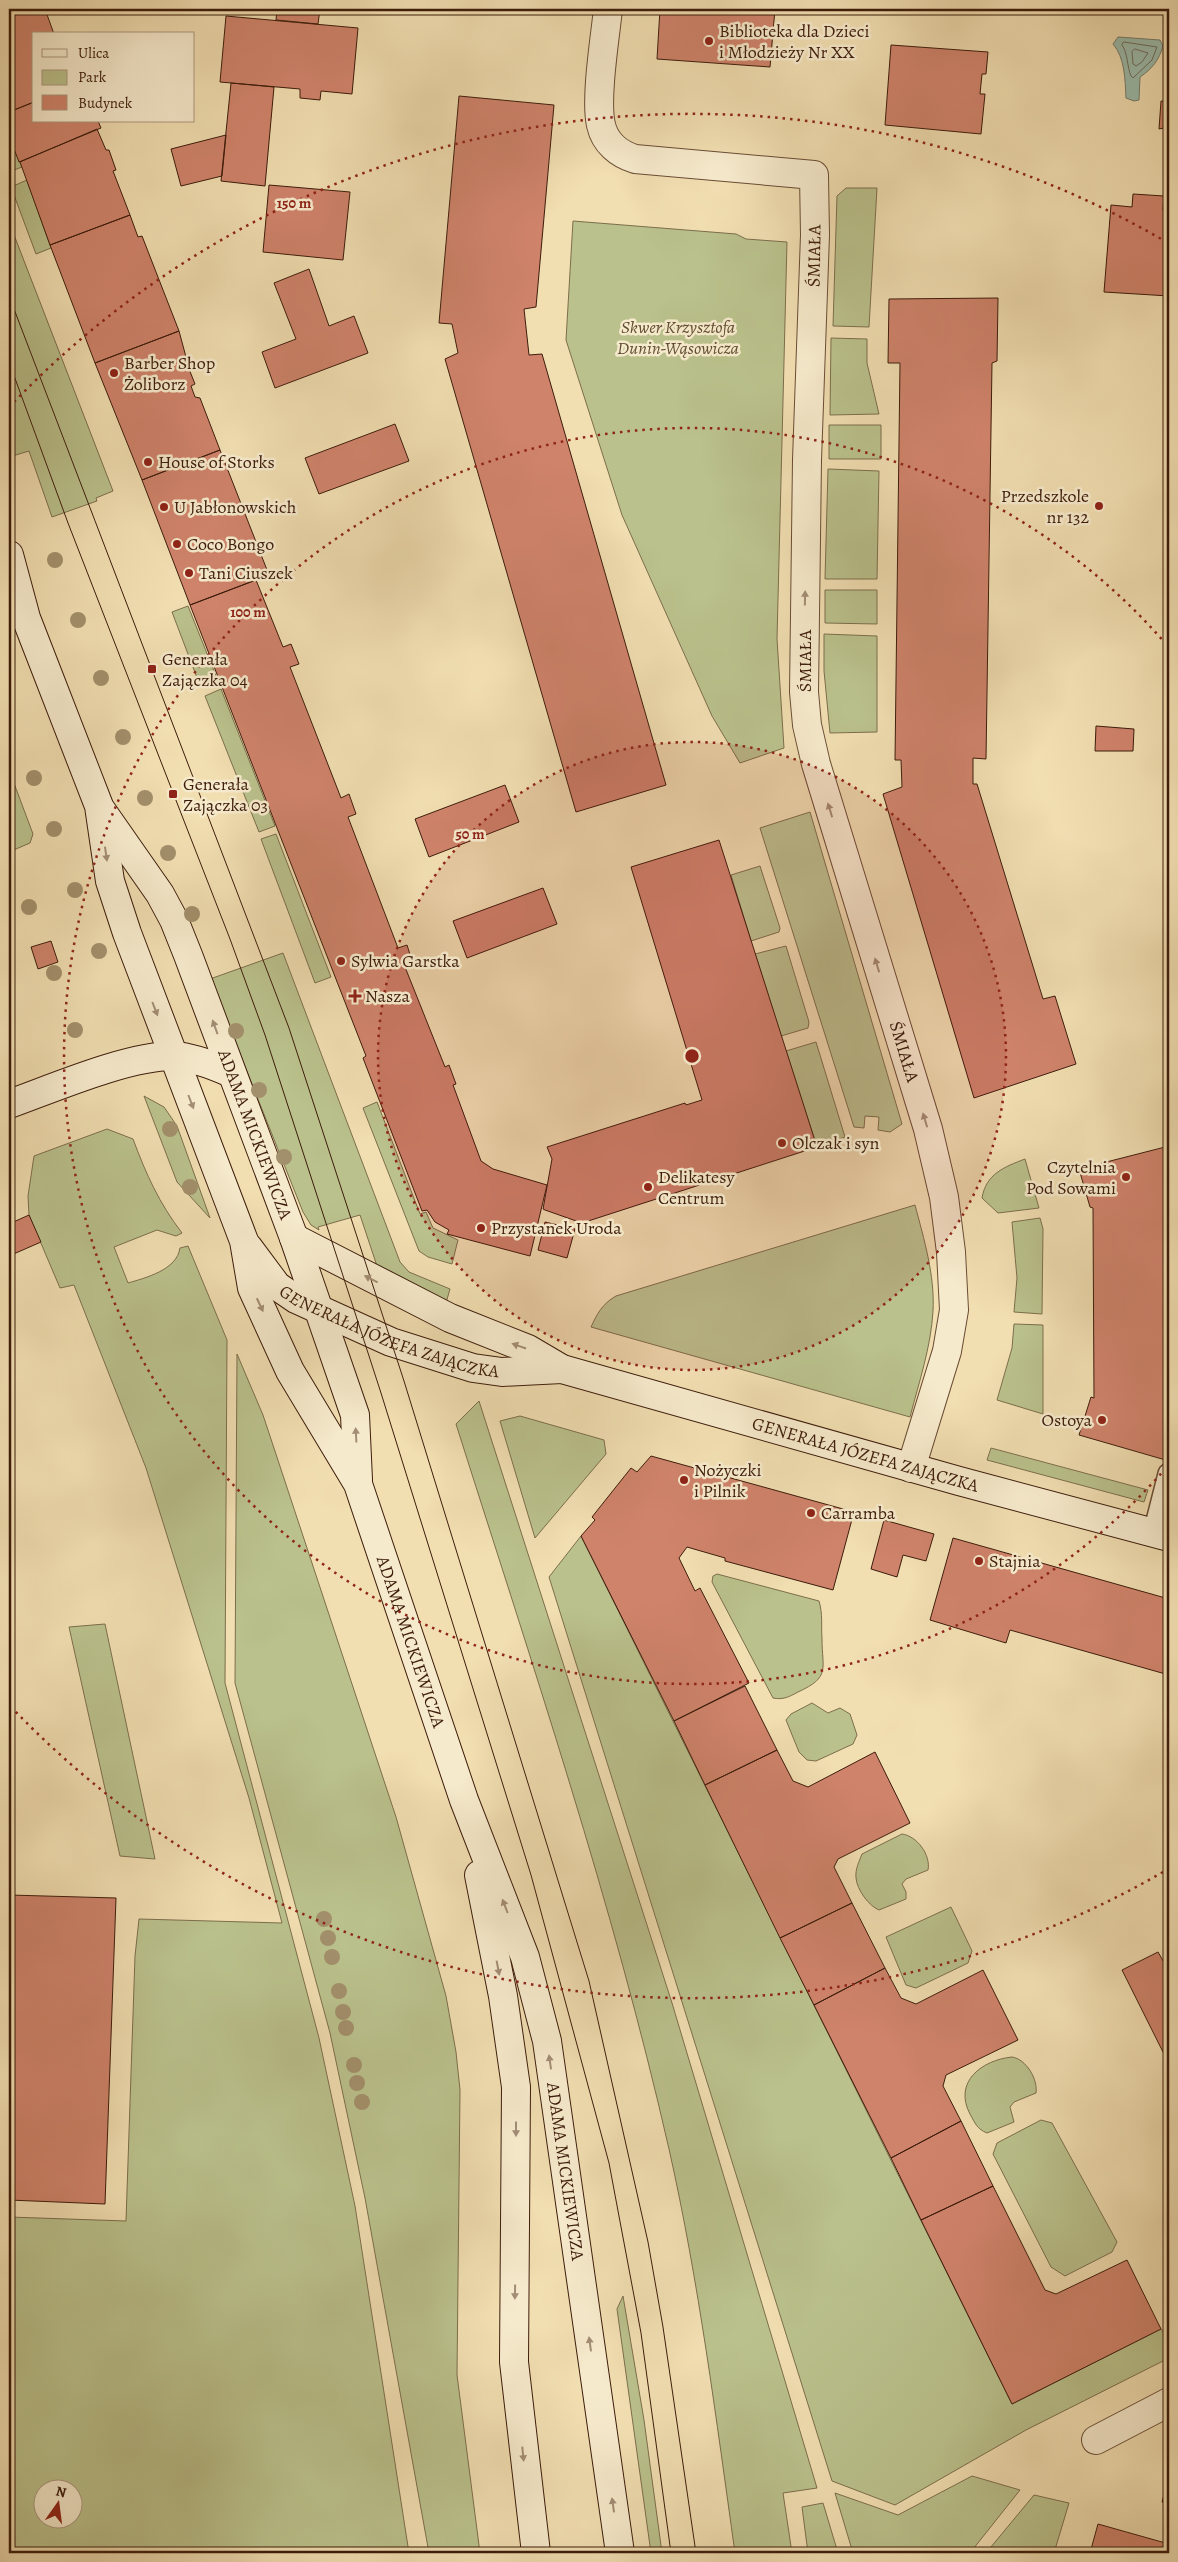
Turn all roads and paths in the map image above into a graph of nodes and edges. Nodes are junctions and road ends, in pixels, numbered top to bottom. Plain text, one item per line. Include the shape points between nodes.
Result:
1 (608, 9) edge
2 (9, 555) edge
3 (9, 585) edge
4 (26, 618) junction
5 (99, 806) junction
6 (173, 1056) junction
7 (232, 1073) junction
8 (9, 1104) edge
9 (294, 1238) junction
10 (244, 1241) junction
11 (319, 1310) junction
12 (562, 1369) junction
13 (911, 1468) junction
14 (1169, 1474) edge
15 (358, 1484) junction
16 (1162, 1535) edge
17 (464, 1800) junction
18 (1169, 2402) edge
19 (1096, 2440) dead end
20 (536, 2553) edge
21 (620, 2553) edge

13 -> 1 main road, ŚMIAŁA via 947,1351 954,1310 952,1252 944,1197 928,1129 816,764 807,725 804,692 814,175 635,159 616,150 601,126 599,108
2 - 4 main road, ADAMA MICKIEWICZA
3 - 4 main road, ADAMA MICKIEWICZA
4 - 5 main road, ADAMA MICKIEWICZA
5 -> 6 main road, ADAMA MICKIEWICZA via 110,881
7 -> 5 main road, ADAMA MICKIEWICZA via 174,920 160,894
6 - 7 main road via 196,1060
6 - 8 main road via 125,1064
6 -> 10 main road, ADAMA MICKIEWICZA
7 - 9 main road, ADAMA MICKIEWICZA
9 - 11 main road, ADAMA MICKIEWICZA
12 -> 9 main road, GENERAŁA JÓZEFA ZAJĄCZKA via 528,1349 450,1318
10 - 11 main road, GENERAŁA JÓZEFA ZAJĄCZKA via 277,1286
10 -> 15 main road, ADAMA MICKIEWICZA via 252,1288 290,1371
11 - 12 main road, GENERAŁA JÓZEFA ZAJĄCZKA via 418,1352 473,1368 502,1372
15 -> 11 main road, ADAMA MICKIEWICZA via 355,1415
12 - 13 main road, GENERAŁA JÓZEFA ZAJĄCZKA
13 - 16 main road, GENERAŁA JÓZEFA ZAJĄCZKA
14 - 16 lane
15 - 17 main road, ADAMA MICKIEWICZA
17 -> 20 main road, ADAMA MICKIEWICZA via 503,1996 516,2087 514,2362
21 -> 17 main road, ADAMA MICKIEWICZA via 547,2041 525,1957
18 - 19 main road

